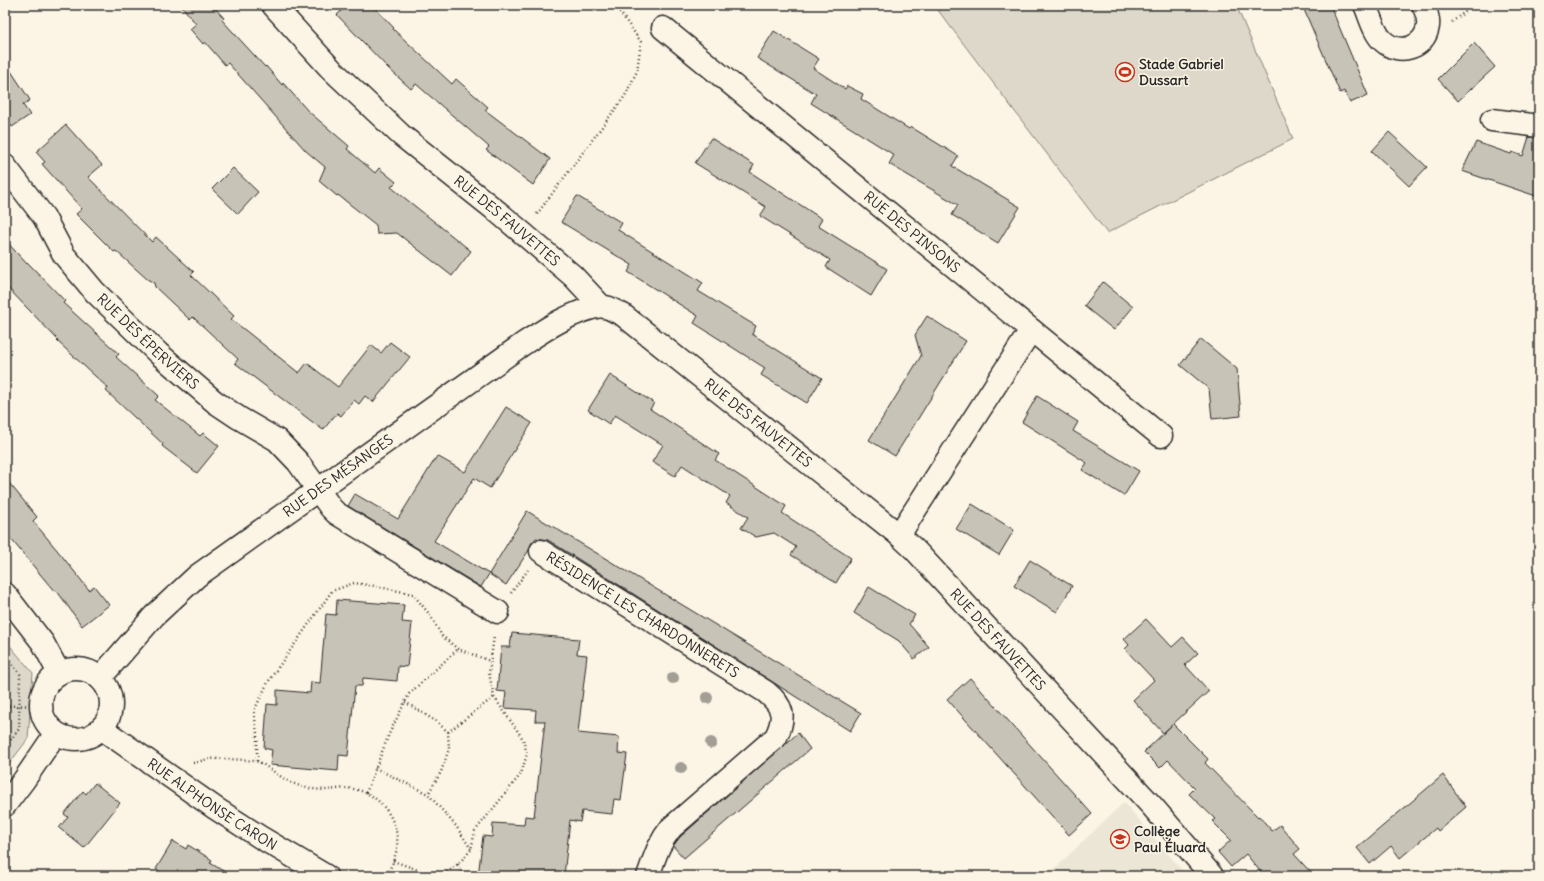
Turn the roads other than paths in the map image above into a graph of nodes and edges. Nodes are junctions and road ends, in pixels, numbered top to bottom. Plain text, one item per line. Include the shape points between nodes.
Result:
1 (273, 5) edge
2 (1365, 5) edge
3 (1423, 5) edge
4 (663, 28) dead end
5 (1492, 120) dead end
6 (1539, 126) edge
7 (5, 166) edge
8 (601, 306) junction
9 (1031, 330) junction
10 (1161, 436) dead end
11 (317, 489) junction
12 (899, 534) junction
13 (541, 551) road end
14 (5, 594) edge
15 (498, 612) road end
16 (59, 673) junction
17 (100, 678) junction
18 (101, 728) junction
19 (56, 733) junction
20 (5, 805) edge
21 (326, 876) edge
22 (648, 876) edge
23 (1212, 876) edge

1 - 8 street, RUE DES FAUVETTES via 317,54 372,108 573,276
2 - 3 street via 1378,36 1387,45 1399,49 1411,48 1423,38 1428,26
4 - 9 street, RUE DES PINSONS
5 - 6 street
7 - 11 street, RUE DES ÉPERVIERS via 40,213 68,259 95,292 158,353 216,402 277,440 298,462
8 - 11 street, RUE DES MÉSANGES via 574,314 536,336
8 - 12 street, RUE DES FAUVETTES via 623,315
9 - 10 street, RUE DES PINSONS
9 - 12 street
11 - 15 street via 344,518
11 - 17 street, RUE DES MÉSANGES via 188,583 154,616
12 - 23 street, RUE DES FAUVETTES via 1152,806
13 - 22 street, RÉSIDENCE LES CHARDONNERETS via 766,692 781,709 782,723 776,737 671,828 656,851
14 - 16 street via 43,643
16 - 17 street via 81,669
16 - 19 street via 30,705
17 - 18 street via 109,692 111,703 108,719
18 - 19 street via 93,735 82,739 71,739
18 - 21 street, RUE ALPHONSE CARON via 244,827
19 - 20 street

